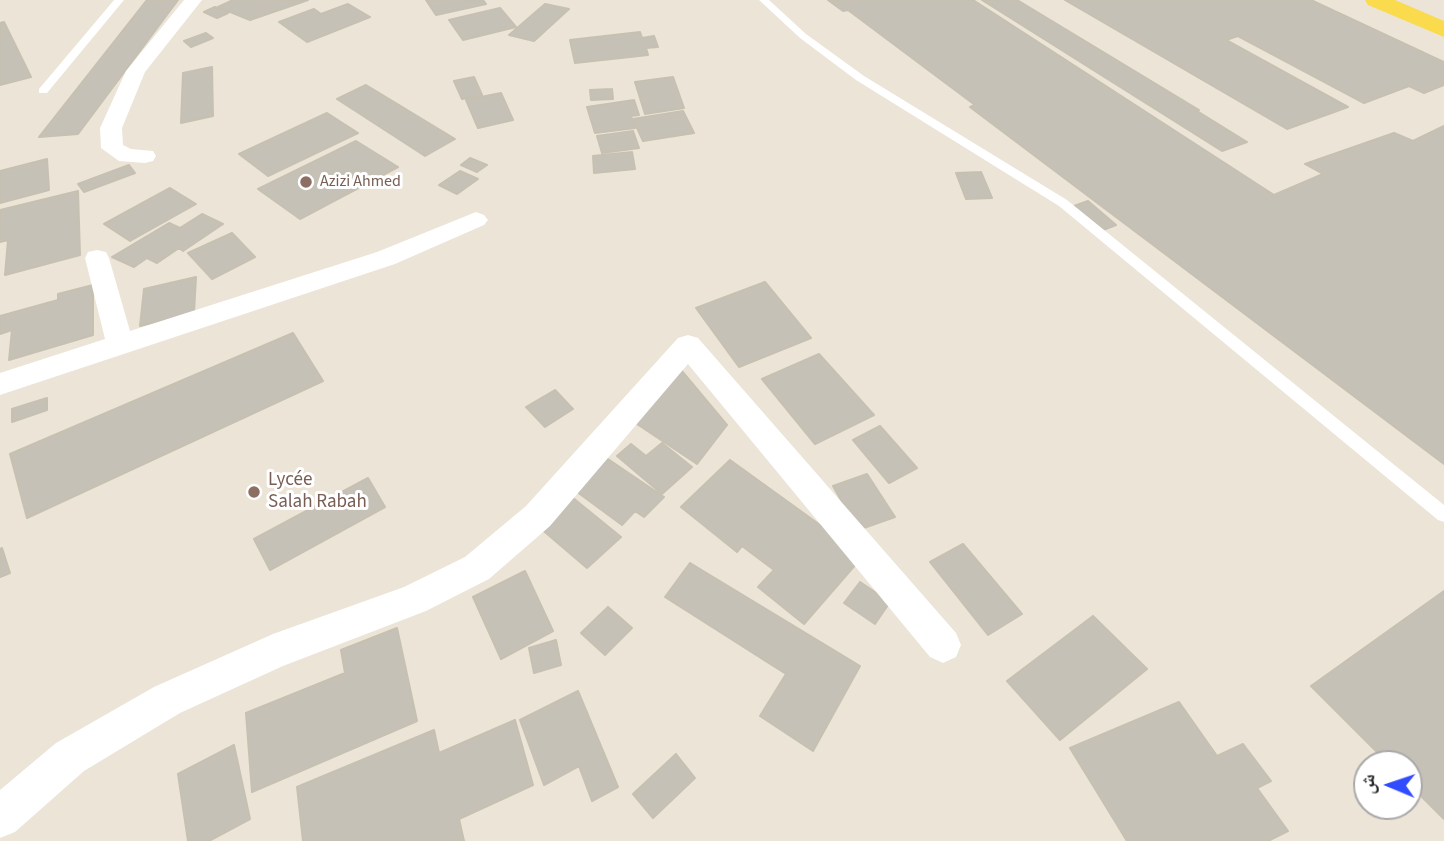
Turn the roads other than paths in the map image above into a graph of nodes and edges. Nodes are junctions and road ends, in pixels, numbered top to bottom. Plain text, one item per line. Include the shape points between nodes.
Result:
1 (119, 0) edge
2 (193, 0) edge
3 (764, 0) edge
4 (1376, 0) edge
5 (1396, 0) edge
6 (1444, 21) edge
7 (1444, 30) edge
8 (43, 91) dead end
9 (145, 156) dead end
10 (476, 220) dead end
11 (97, 258) dead end
12 (120, 344) junction
13 (0, 384) edge
14 (1444, 514) edge
15 (943, 645) dead end
16 (0, 817) edge

1 - 8 lane
2 - 9 street via 136,71 111,128 112,148 127,156
3 - 14 lane via 860,78 1063,203
4 - 7 main road
5 - 6 main road
10 - 12 street via 386,258
11 - 12 street
12 - 13 street
15 - 16 street via 688,345 538,516 477,568 414,600 273,652 167,700 70,757

